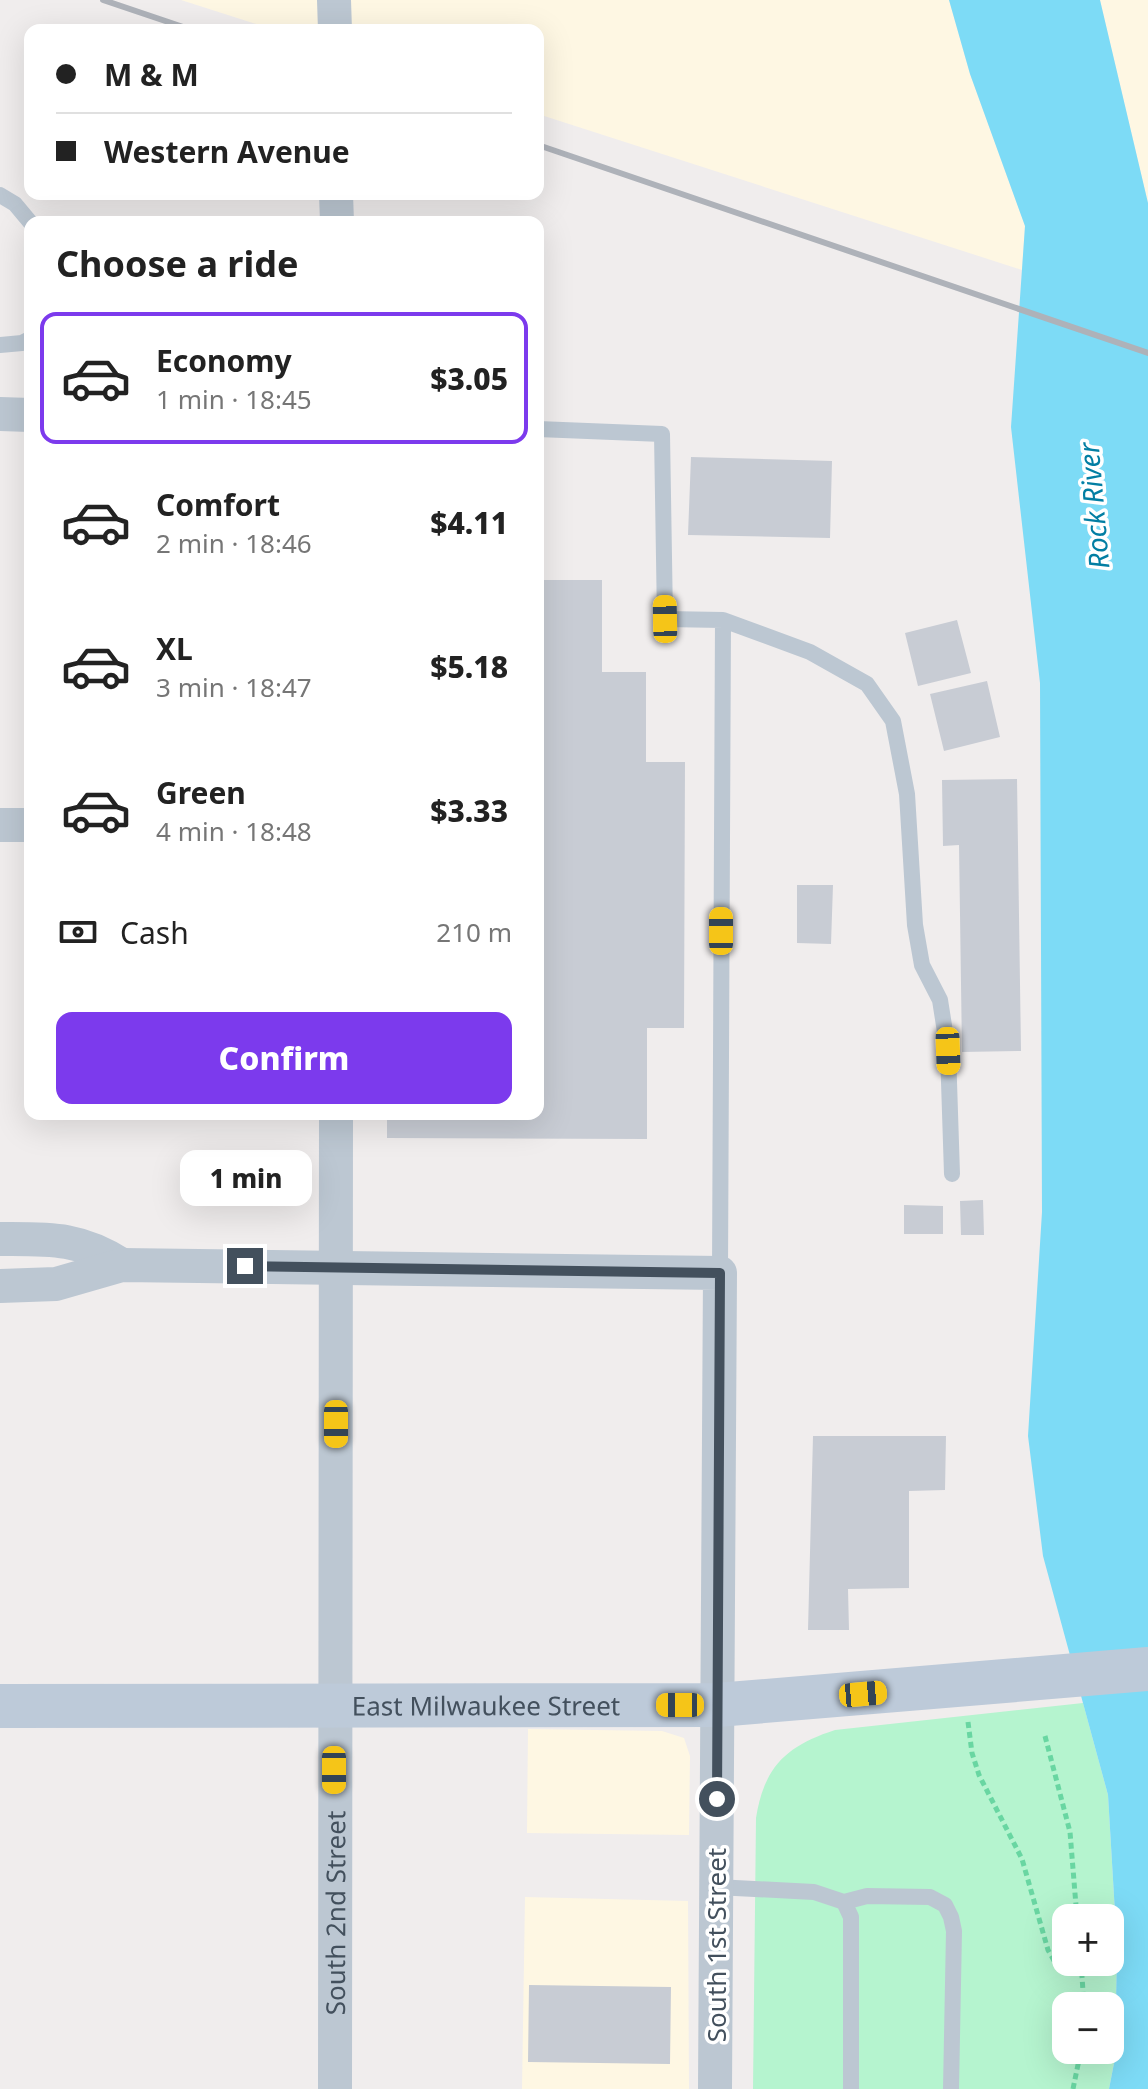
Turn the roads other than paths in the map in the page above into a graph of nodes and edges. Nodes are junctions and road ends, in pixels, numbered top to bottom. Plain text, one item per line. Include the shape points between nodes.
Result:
1 (334, 0) edge
2 (335, 24) edge
3 (0, 195) edge
4 (25, 216) edge
5 (24, 342) edge
6 (0, 345) edge
7 (0, 414) edge
8 (24, 415) edge
9 (544, 429) edge
10 (723, 620) junction
11 (0, 825) edge
12 (24, 825) edge
13 (336, 1120) edge
14 (952, 1174) dead end
15 (0, 1239) edge
16 (122, 1265) junction
17 (337, 1267) junction
18 (720, 1273) junction
19 (0, 1286) edge
20 (1148, 1669) edge
21 (717, 1705) junction
22 (0, 1706) edge
23 (333, 1706) junction
24 (716, 1887) junction
25 (844, 1902) junction
26 (335, 2089) edge
27 (715, 2089) edge
28 (851, 2089) edge
29 (951, 2089) edge

1 - 2 street
3 - 4 lane
5 - 6 lane
7 - 8 street
9 - 10 lane via 662,434 665,619
10 - 14 lane via 810,652 867,684 893,721 907,794 915,925 922,965 940,1000 948,1051
10 - 18 lane
11 - 12 street
13 - 17 street, South 2nd Street
15 - 16 street via 78,1243
16 - 17 street
16 - 19 street via 56,1284
17 - 18 street
17 - 23 street, South 2nd Street
18 - 21 street, South 1st Street
20 - 21 street, East Milwaukee Street
21 - 23 street, East Milwaukee Street
21 - 24 street, South 1st Street
22 - 23 street, East Milwaukee Street
23 - 26 street, South 2nd Street
24 - 25 lane via 814,1892
24 - 27 street, South 1st Street
25 - 28 lane via 851,1917
25 - 29 lane via 867,1896 930,1897 945,1905 954,1931

